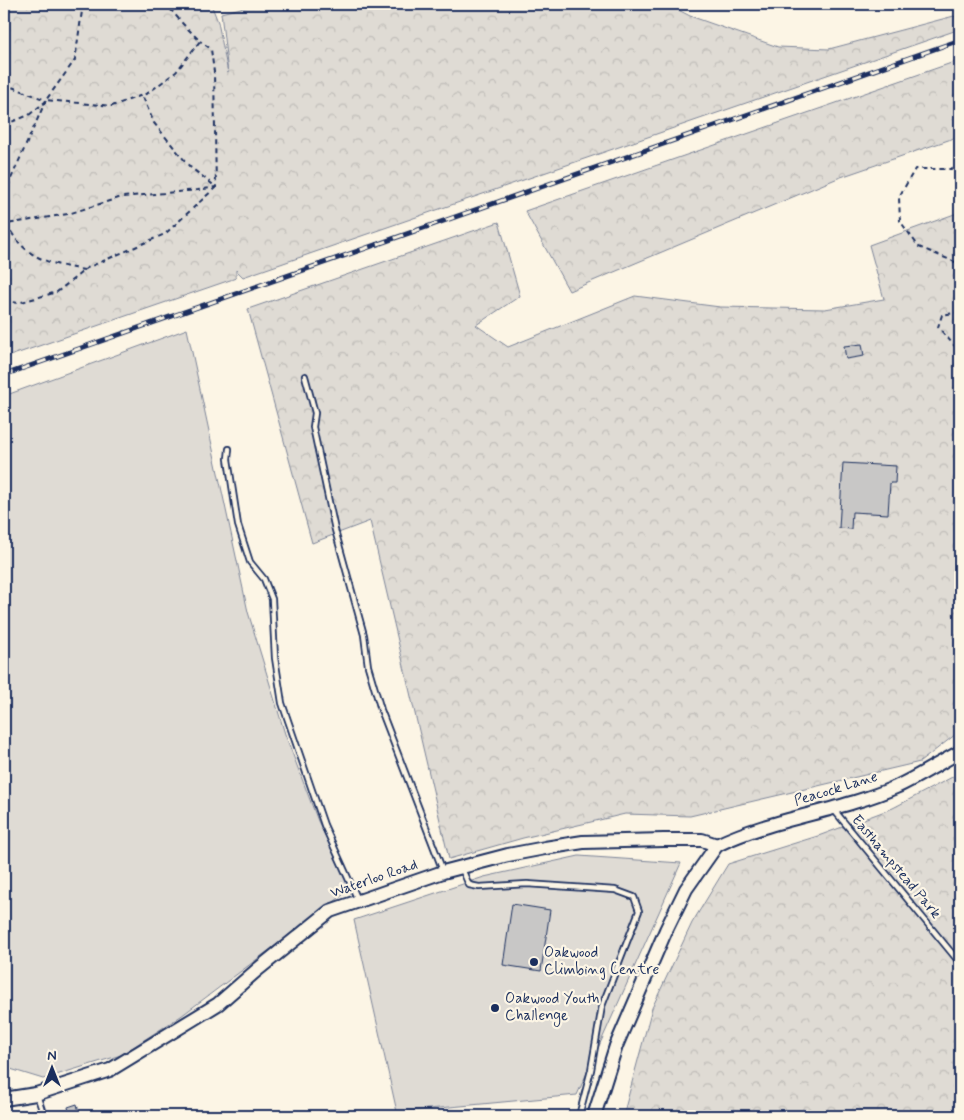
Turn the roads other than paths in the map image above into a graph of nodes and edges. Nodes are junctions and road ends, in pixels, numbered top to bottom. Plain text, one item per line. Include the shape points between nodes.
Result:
1 (305, 376) dead end
2 (229, 450) dead end
3 (960, 752) edge
4 (832, 809) junction
5 (717, 845) junction
6 (462, 867) junction
7 (443, 872) junction
8 (359, 901) junction
9 (960, 964) edge
10 (36, 1094) junction
11 (4, 1099) edge
12 (44, 1116) edge
13 (579, 1116) edge
14 (594, 1116) edge

1 - 7 lane via 315,413 313,427 333,522 364,635 368,666 381,710
2 - 8 lane via 238,525 250,562 264,579 272,599 274,658 282,703 324,825
3 - 4 street, Peacock Lane via 896,787
4 - 5 street, Peacock Lane via 738,835
4 - 9 lane, Easthampstead Park
5 - 6 street, Waterloo Road via 702,840 583,842
5 - 14 street via 686,889 666,930 616,1046
6 - 7 street, Waterloo Road
6 - 13 lane via 469,886 527,884 616,890 634,897 639,911 602,1006
7 - 8 street, Waterloo Road
8 - 10 street, Waterloo Road via 330,911 218,1004 110,1070
10 - 11 street, Waterloo Road
10 - 12 lane

